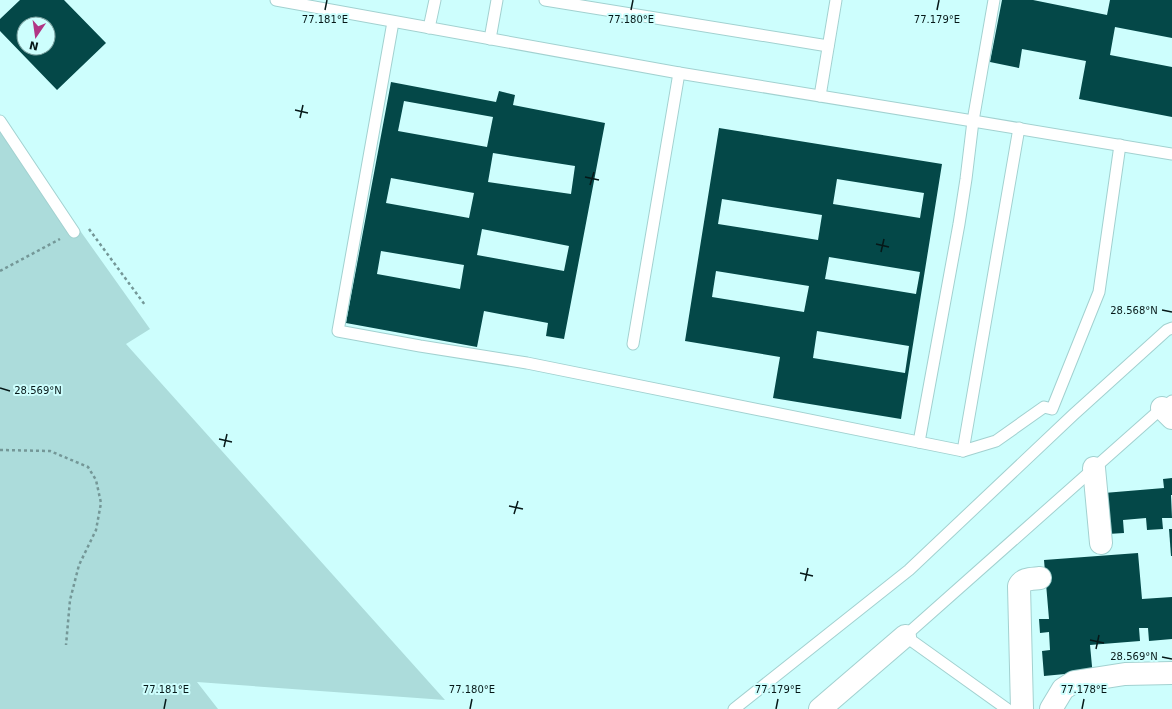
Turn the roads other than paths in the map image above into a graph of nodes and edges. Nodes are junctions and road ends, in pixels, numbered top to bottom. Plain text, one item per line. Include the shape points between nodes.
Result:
1 (276, 0) edge
2 (435, 0) edge
3 (497, 0) edge
4 (545, 0) edge
5 (836, 0) edge
6 (994, 0) edge
7 (393, 22) junction
8 (429, 28) junction
9 (490, 39) junction
10 (828, 46) junction
11 (679, 73) junction
12 (820, 96) junction
13 (973, 120) junction
14 (0, 121) edge
15 (1019, 128) junction
16 (1120, 145) junction
17 (1172, 154) edge
18 (74, 232) road end
19 (1172, 328) edge
20 (633, 344) dead end
21 (1169, 409) edge
22 (919, 442) junction
23 (963, 451) junction
24 (1094, 468) junction
25 (1101, 543) dead end
26 (1040, 578) dead end
27 (905, 636) junction
28 (1172, 673) edge
29 (734, 709) edge
30 (820, 709) edge
31 (1007, 709) edge
32 (1022, 709) edge
33 (1051, 709) edge

1 - 7 lane
2 - 8 lane
3 - 9 lane
4 - 10 lane
5 - 10 lane
6 - 13 lane
7 - 8 lane
7 - 22 lane via 338,331 527,363
8 - 9 lane
9 - 11 lane
10 - 12 lane
11 - 12 lane
11 - 20 lane
12 - 13 lane
13 - 15 lane
13 - 22 lane via 959,224
14 - 18 lane
15 - 16 lane
15 - 23 lane
16 - 17 lane
16 - 23 lane via 1099,292 1052,410 1044,407 996,442
19 - 29 lane via 1073,415 909,570
21 - 24 lane
22 - 23 lane
24 - 25 street
24 - 27 lane
26 - 32 street via 1025,580 1020,586
27 - 30 street
27 - 31 lane
28 - 33 street via 1125,674 1074,682 1063,689

